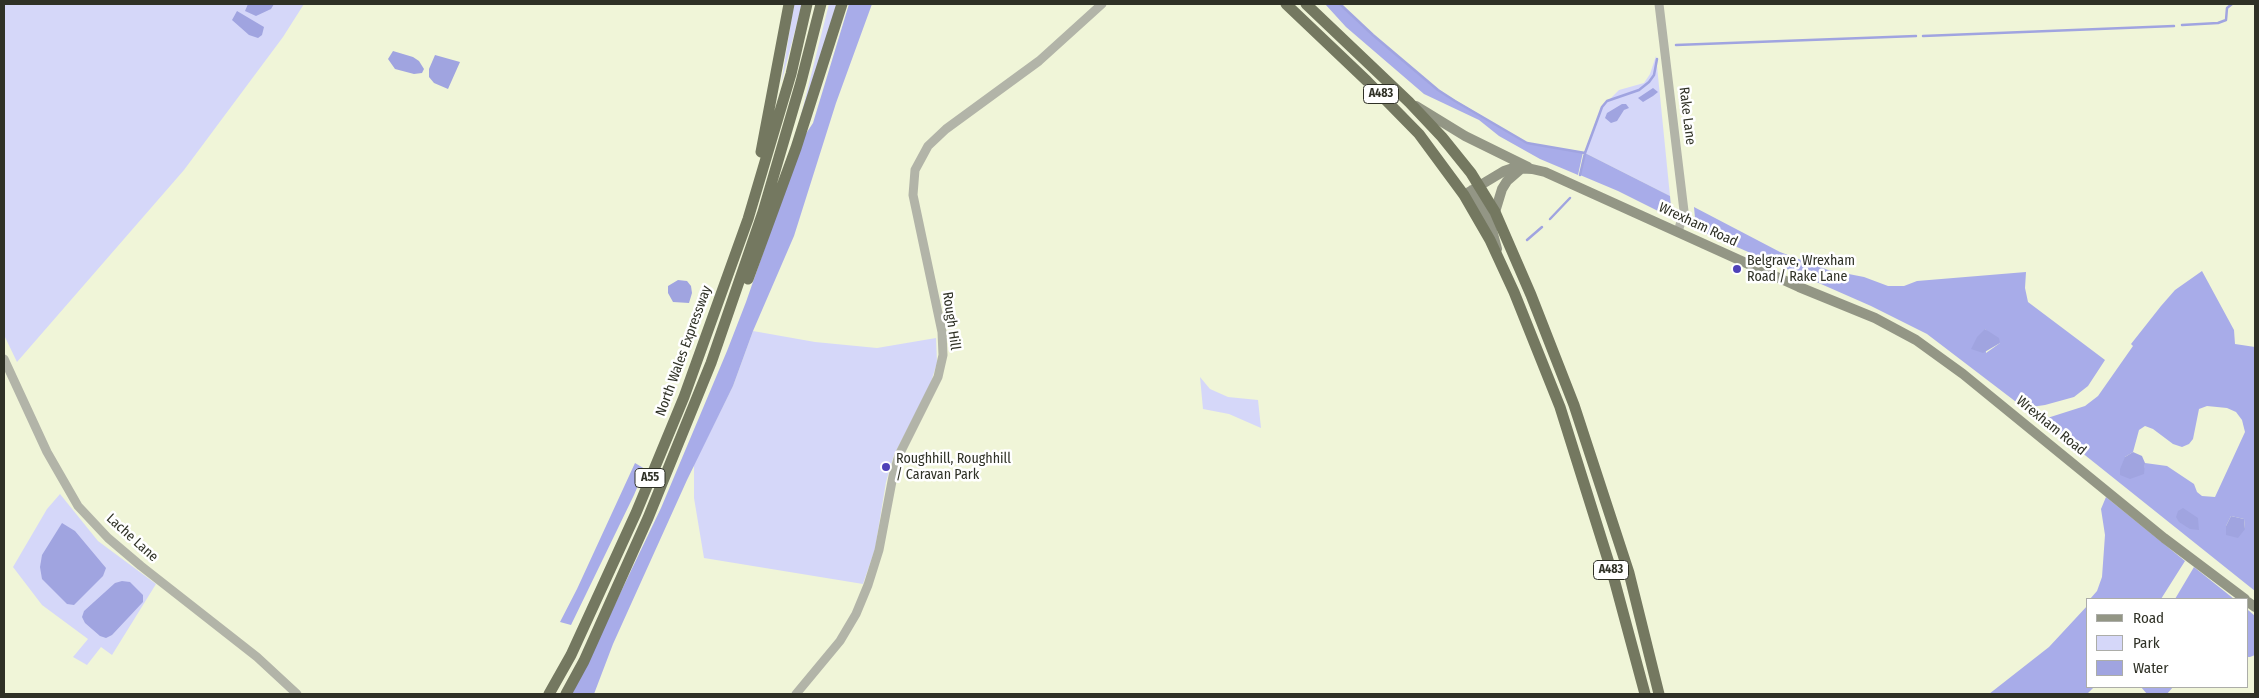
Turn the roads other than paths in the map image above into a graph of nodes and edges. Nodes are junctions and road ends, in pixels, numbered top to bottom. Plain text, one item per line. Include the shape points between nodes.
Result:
1 (789, 4) edge
2 (807, 4) edge
3 (820, 4) edge
4 (842, 4) edge
5 (1102, 4) edge
6 (1286, 4) edge
7 (1306, 4) edge
8 (1659, 4) edge
9 (1408, 102) junction
10 (1527, 168) junction
11 (1472, 191) junction
12 (1495, 212) junction
13 (1678, 232) junction
14 (735, 256) junction
15 (4, 359) edge
16 (711, 363) junction
17 (2244, 598) edge
18 (297, 694) edge
19 (550, 694) edge
20 (566, 694) edge
21 (796, 694) edge
22 (1645, 694) edge
23 (1659, 694) edge

1 - 14 highway via 762,146
2 - 14 highway, North Wales Expressway / A55 via 790,74
3 - 16 highway, North Wales Expressway / A55 via 802,82 764,212
4 - 16 highway via 796,148 754,264
5 - 21 street, Rough Hill via 1039,60 946,130 928,146 915,170 913,195 942,332 943,354 938,377 900,455 879,550 859,607 840,641
6 - 11 highway, A483 via 1395,108
7 - 9 highway, A483
8 - 13 street, Rake Lane via 1684,211
9 - 10 main road, Wrexham Road
9 - 11 highway, A483 via 1442,137
10 - 11 main road via 1504,171
10 - 12 main road via 1507,181
10 - 13 main road, Wrexham Road via 1558,177
11 - 12 highway, A483
11 - 22 highway, A483 via 1560,407 1614,579
12 - 23 highway, A483 via 1577,413 1629,573
13 - 17 main road, Wrexham Road via 1799,288 1875,318 1916,340
14 - 19 highway, North Wales Expressway / A55 via 684,398 636,513
15 - 18 street, Lache Lane via 47,452 78,506 108,538 257,657
16 - 20 highway, North Wales Expressway / A55 via 644,527 584,662

